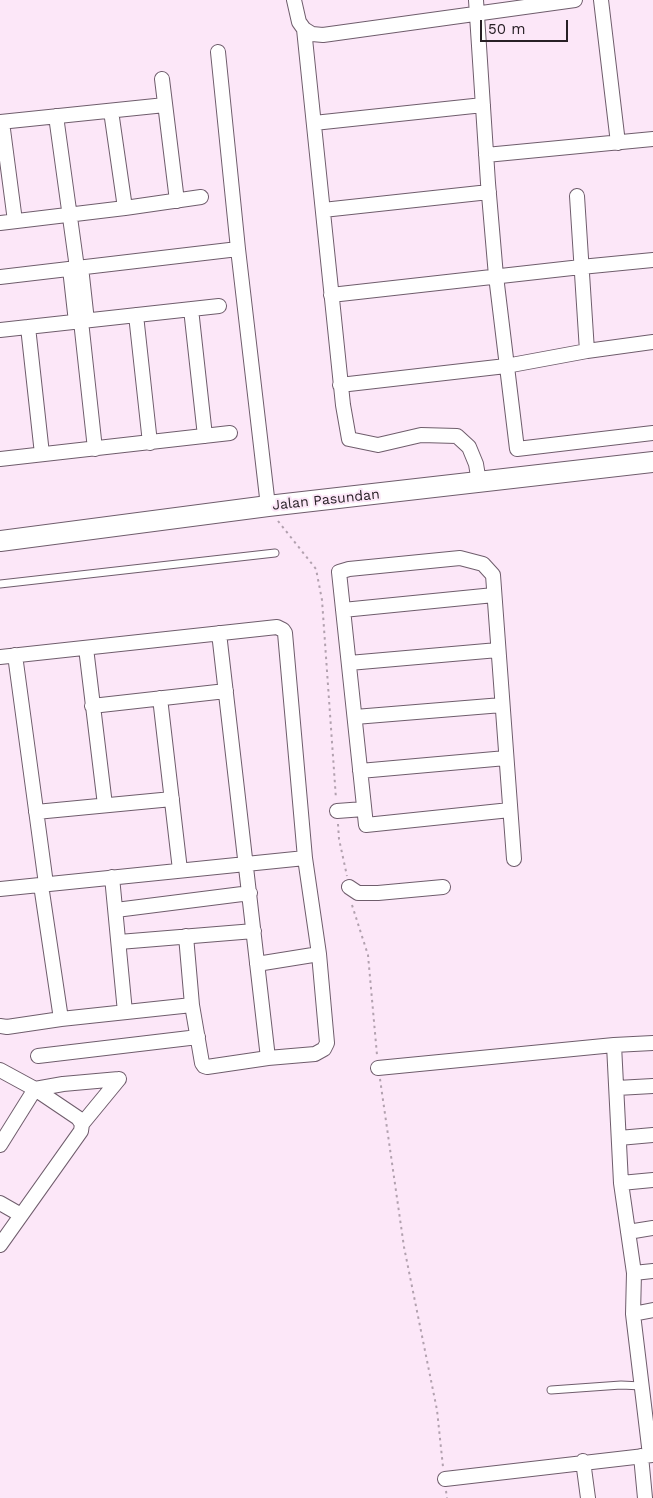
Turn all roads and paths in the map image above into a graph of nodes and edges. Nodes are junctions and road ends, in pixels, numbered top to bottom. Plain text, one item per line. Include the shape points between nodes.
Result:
1 (294, 0) edge
2 (575, 0) edge
3 (601, 0) edge
4 (476, 7) edge
5 (304, 29) junction
6 (218, 52) dead end
7 (162, 80) dead end
8 (483, 104) junction
9 (165, 105) junction
10 (111, 110) junction
11 (56, 116) junction
12 (1, 122) edge
13 (314, 123) junction
14 (653, 139) edge
15 (618, 143) junction
16 (486, 155) junction
17 (489, 192) junction
18 (577, 196) dead end
19 (201, 197) dead end
20 (177, 201) junction
21 (125, 208) junction
22 (323, 210) junction
23 (70, 215) junction
24 (15, 221) junction
25 (0, 223) edge
26 (238, 249) junction
27 (653, 260) edge
28 (581, 267) junction
29 (76, 268) junction
30 (496, 276) junction
31 (0, 277) edge
32 (331, 296) junction
33 (219, 306) dead end
34 (191, 309) junction
35 (136, 315) junction
36 (81, 321) junction
37 (28, 327) junction
38 (0, 330) edge
39 (653, 342) edge
40 (587, 351) junction
41 (506, 366) junction
42 (340, 385) junction
43 (230, 433) dead end
44 (653, 433) edge
45 (205, 436) junction
46 (150, 442) junction
47 (95, 449) junction
48 (42, 454) junction
49 (0, 459) edge
50 (653, 462) edge
51 (479, 482) junction
52 (268, 506) junction
53 (0, 541) edge
54 (275, 553) dead end
55 (0, 584) edge
56 (494, 595) junction
57 (344, 610) junction
58 (219, 633) junction
59 (86, 648) junction
60 (498, 650) junction
61 (15, 655) junction
62 (0, 657) edge
63 (349, 662) junction
64 (226, 691) junction
65 (160, 698) junction
66 (502, 705) junction
67 (92, 706) junction
68 (355, 717) junction
69 (506, 758) junction
70 (360, 771) junction
71 (172, 799) junction
72 (105, 805) junction
73 (364, 809) junction
74 (510, 810) junction
75 (36, 812) junction
76 (337, 812) junction
77 (305, 858) junction
78 (514, 859) dead end
79 (246, 863) junction
80 (180, 870) junction
81 (112, 877) junction
82 (44, 884) junction
83 (349, 887) junction
84 (443, 887) dead end
85 (0, 889) edge
86 (250, 894) junction
87 (116, 910) junction
88 (254, 931) junction
89 (186, 936) junction
90 (119, 942) junction
91 (318, 954) junction
92 (257, 964) junction
93 (192, 1004) junction
94 (126, 1012) junction
95 (61, 1019) junction
96 (0, 1026) edge
97 (198, 1037) junction
98 (653, 1043) edge
99 (614, 1045) junction
100 (38, 1056) dead end
101 (268, 1058) junction
102 (378, 1068) junction
103 (0, 1070) edge
104 (653, 1086) edge
105 (617, 1088) junction
106 (35, 1089) junction
107 (82, 1124) junction
108 (653, 1135) edge
109 (620, 1138) junction
110 (0, 1144) edge
111 (653, 1180) edge
112 (621, 1183) junction
113 (0, 1203) edge
114 (21, 1214) junction
115 (653, 1228) edge
116 (628, 1232) junction
117 (0, 1245) edge
118 (653, 1271) edge
119 (634, 1273) junction
120 (653, 1310) edge
121 (632, 1314) junction
122 (642, 1386) junction
123 (551, 1390) dead end
124 (648, 1455) edge
125 (582, 1462) junction
126 (444, 1479) junction
127 (446, 1498) edge
128 (588, 1498) edge
129 (645, 1498) edge

1 - 5 street
2 - 4 street
3 - 15 street
4 - 5 street via 323,35
4 - 8 street
5 - 13 street
6 - 26 street
7 - 9 street
8 - 13 street
8 - 16 street
9 - 10 street
9 - 20 street
10 - 11 street
10 - 21 street
11 - 12 street
11 - 23 street
12 - 24 street
13 - 22 street
14 - 15 street
15 - 16 street
16 - 17 street
17 - 22 street
17 - 30 street
18 - 28 street
19 - 20 street
20 - 21 street
21 - 23 street
22 - 32 street
23 - 24 street
23 - 29 street
24 - 25 street
26 - 29 street
26 - 52 street
27 - 28 street
28 - 30 street
28 - 40 street
29 - 31 street
29 - 36 street
30 - 32 street
30 - 41 street
32 - 42 street
33 - 34 street
34 - 35 street
34 - 45 street
35 - 36 street
35 - 46 street
36 - 37 street
36 - 47 street
37 - 38 street
37 - 48 street
39 - 40 street
40 - 41 street
41 - 42 street
41 - 44 street via 516,448
42 - 51 street via 349,439 378,445 421,435 457,436 469,447
43 - 45 street
45 - 46 street
46 - 47 street
47 - 48 street
48 - 49 street
50 - 51 street, Jalan Pasundan
51 - 52 street, Jalan Pasundan
52 - 53 street, Jalan Pasundan
52 - 76 path via 316,569 322,600
54 - 55 lane
56 - 57 street
56 - 57 street via 493,575 484,564 460,558 349,568 339,572
56 - 60 street
57 - 63 street
58 - 59 street
58 - 64 street
58 - 77 street via 277,627 285,633
59 - 61 street
59 - 67 street
60 - 63 street
60 - 66 street
61 - 62 street
61 - 75 street
63 - 68 street
64 - 65 street
64 - 79 street
65 - 67 street
65 - 71 street
66 - 68 street
66 - 69 street
67 - 72 street
68 - 70 street
69 - 70 street
69 - 74 street
70 - 73 street
71 - 72 street
71 - 80 street
72 - 75 street
73 - 74 street via 366,825
73 - 76 street
74 - 78 street
75 - 82 street
76 - 83 path
77 - 79 street
77 - 91 street
79 - 80 street
79 - 86 street
80 - 81 street
81 - 82 street
81 - 87 street
82 - 85 street
82 - 95 street
83 - 84 street via 358,893
83 - 102 path via 368,955
86 - 87 street
86 - 88 street
87 - 90 street
88 - 89 street
88 - 92 street
89 - 90 street
89 - 93 street
90 - 94 street
91 - 92 street
91 - 101 street via 326,1046 315,1054
92 - 101 street
93 - 94 street
93 - 97 street
94 - 95 street
95 - 96 street
97 - 100 street
97 - 101 street via 204,1066
98 - 99 street
99 - 102 street
99 - 105 street
102 - 126 path via 404,1247 437,1410
103 - 106 street
104 - 105 street
105 - 109 street
106 - 107 street
106 - 107 street via 119,1079
106 - 110 street
107 - 114 street via 81,1131
108 - 109 street
109 - 112 street
111 - 112 street
112 - 116 street
113 - 114 street
114 - 117 street
115 - 116 street
116 - 119 street
118 - 119 street
119 - 121 street
120 - 121 street
121 - 122 street
122 - 123 lane
122 - 124 street
124 - 125 street
124 - 129 street
125 - 126 street
125 - 128 street
126 - 127 path

